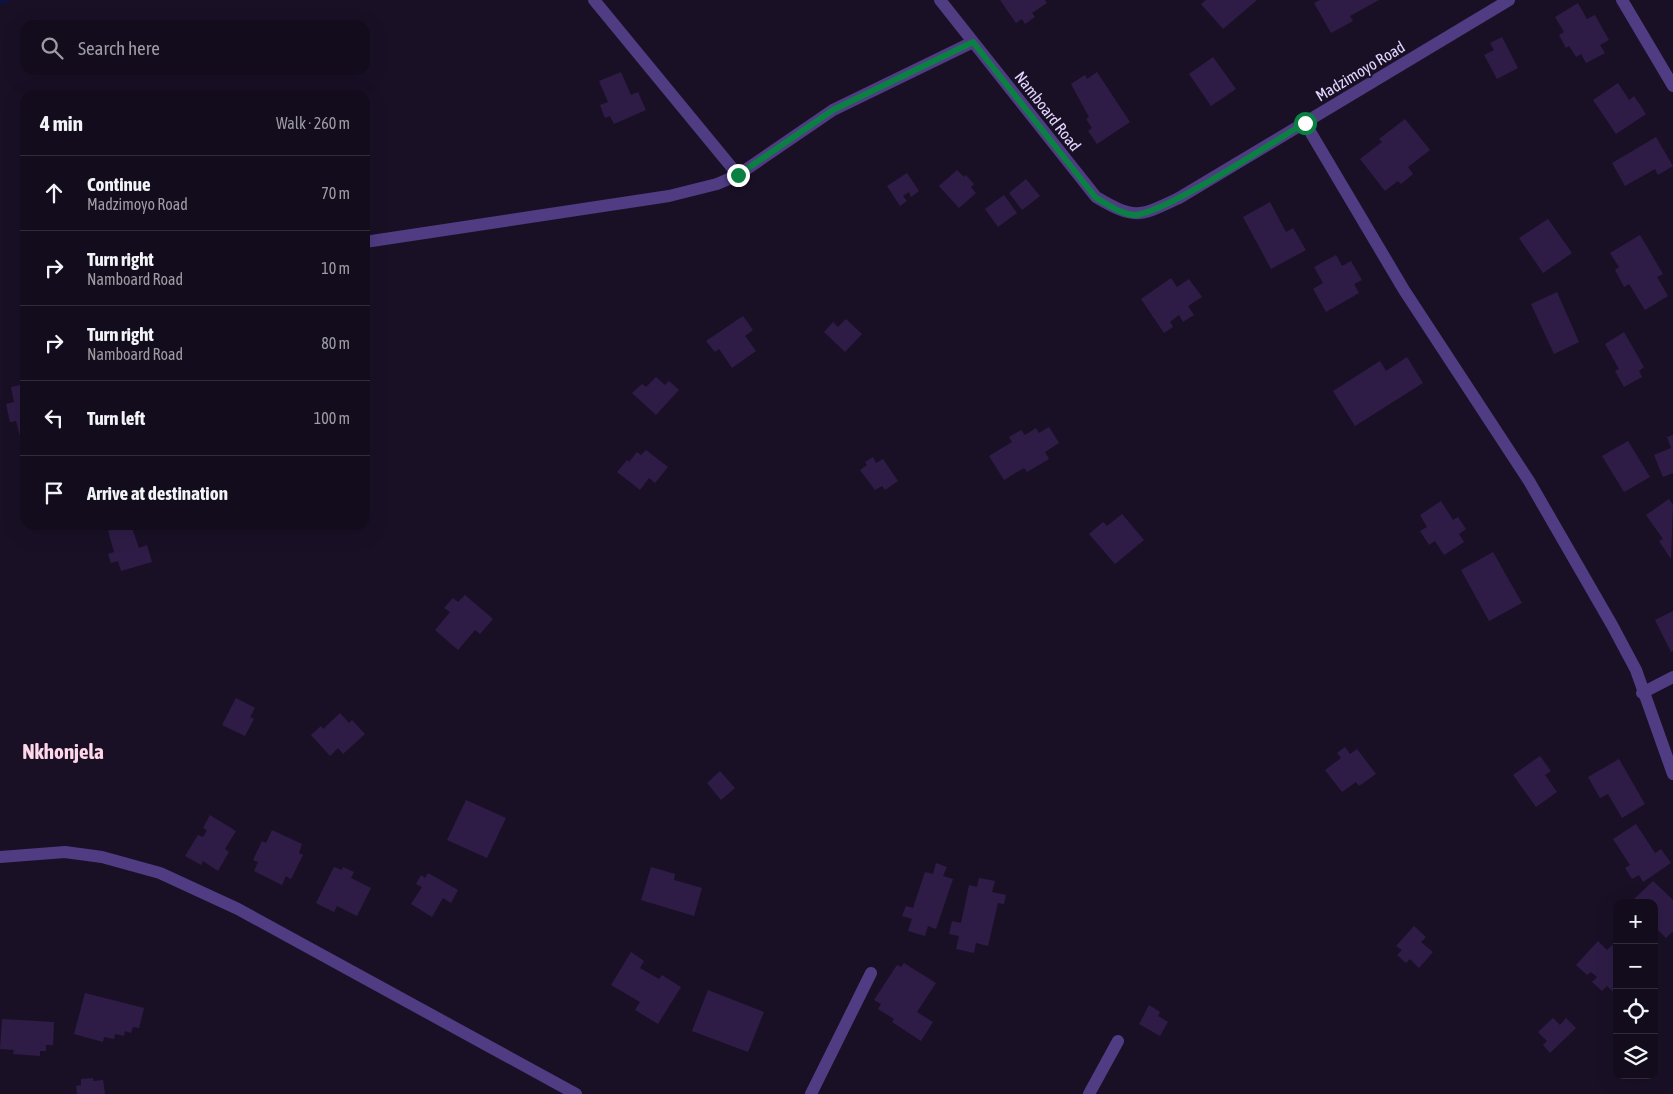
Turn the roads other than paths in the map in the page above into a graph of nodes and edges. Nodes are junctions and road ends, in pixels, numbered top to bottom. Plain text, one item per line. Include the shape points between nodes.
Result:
1 (594, 0) edge
2 (940, 0) edge
3 (1509, 0) edge
4 (1622, 0) edge
5 (973, 42) junction
6 (1673, 86) edge
7 (1305, 123) junction
8 (738, 175) junction
9 (1149, 213) joint
10 (370, 241) edge
11 (1673, 677) edge
12 (1642, 692) junction
13 (1673, 774) edge
14 (0, 857) edge
15 (870, 972) dead end
16 (1118, 1041) dead end
17 (576, 1094) edge
18 (811, 1094) edge
19 (1089, 1094) edge

1 - 8 street
2 - 5 street, Namboard Road
3 - 7 street, Madzimoyo Road
4 - 6 street
5 - 8 street via 833,110
5 - 9 street, Namboard Road via 1096,198 1120,212 1134,215
7 - 9 street, Madzimoyo Road
7 - 12 street via 1404,290 1529,481 1632,662
8 - 10 street via 669,196
11 - 12 street
12 - 13 street
14 - 17 street via 65,852 102,857 160,874 238,909
15 - 18 street
16 - 19 street

